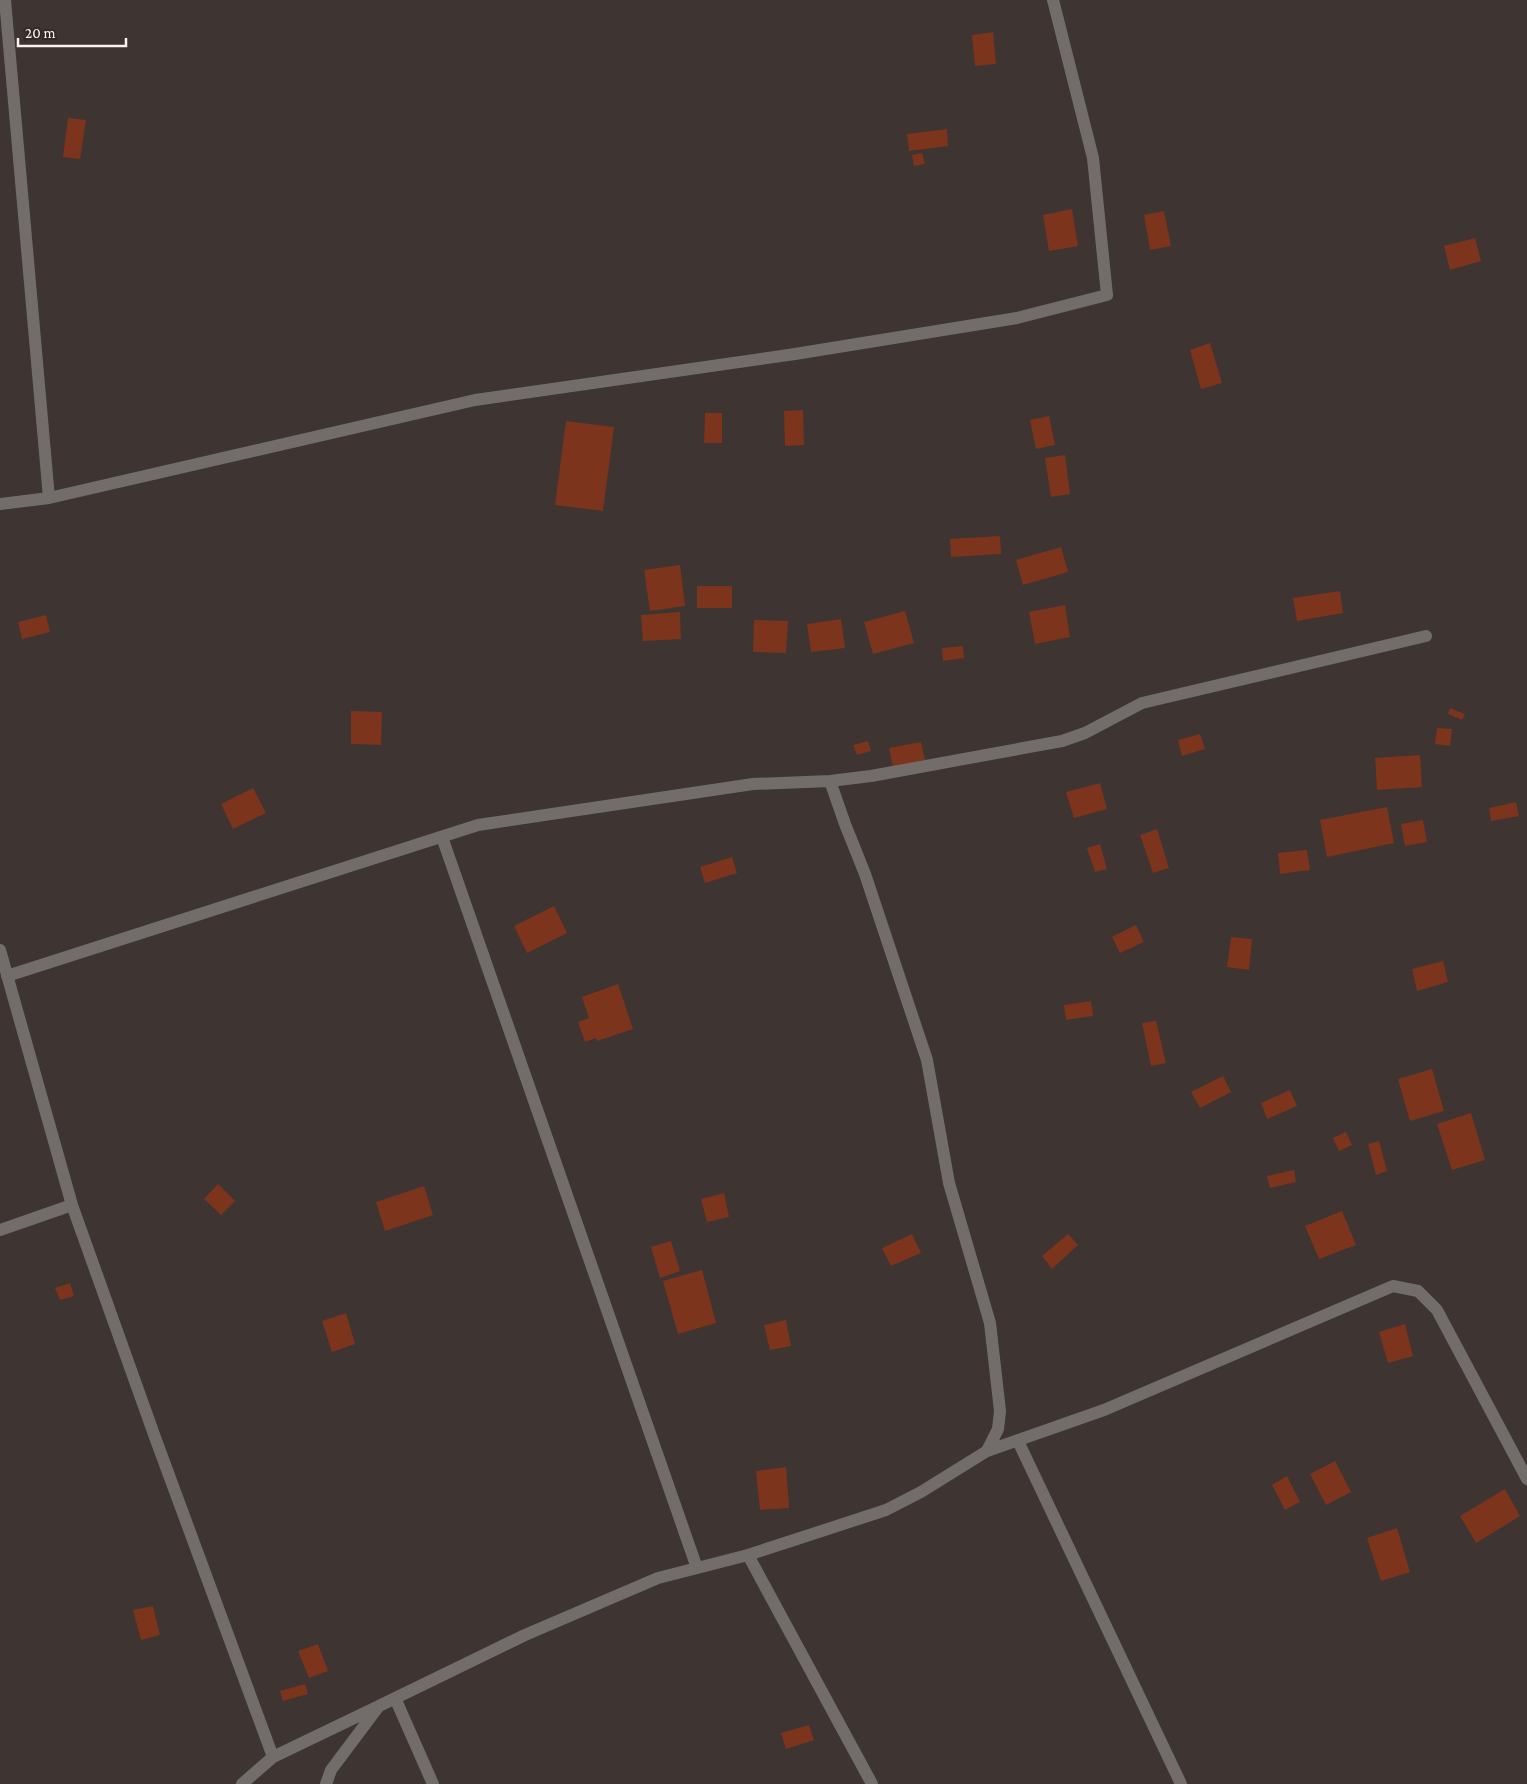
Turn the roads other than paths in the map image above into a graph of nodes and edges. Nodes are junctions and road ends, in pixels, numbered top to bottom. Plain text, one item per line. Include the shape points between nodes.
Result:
1 (5, 0) edge
2 (1054, 0) edge
3 (49, 498) junction
4 (0, 504) edge
5 (1426, 636) dead end
6 (830, 781) junction
7 (442, 837) junction
8 (0, 950) edge
9 (7, 976) junction
10 (72, 1206) junction
11 (0, 1230) edge
12 (1018, 1441) junction
13 (987, 1451) junction
14 (1527, 1479) edge
15 (748, 1555) junction
16 (697, 1568) junction
17 (395, 1698) junction
18 (379, 1706) junction
19 (273, 1756) junction
20 (242, 1784) edge
21 (326, 1784) edge
22 (433, 1784) edge
23 (872, 1784) edge
24 (1180, 1784) edge

1 - 3 street
2 - 3 street via 1093,158 1107,295 1007,320 475,400
3 - 4 street
5 - 6 street via 1142,703 1085,733 1062,741
6 - 7 street via 753,784 478,825
6 - 13 street via 865,874 927,1060 949,1183 990,1323 1000,1411 998,1429
7 - 9 street
7 - 16 street
8 - 9 street
9 - 10 street
10 - 11 street
10 - 19 street
12 - 13 street
12 - 14 street via 1104,1410 1394,1286 1418,1291 1437,1310
12 - 24 street
13 - 15 street via 886,1510
15 - 16 street
15 - 23 street
16 - 17 street via 658,1578 525,1635
17 - 18 street
17 - 22 street
18 - 19 street
18 - 21 street via 331,1770
19 - 20 street

